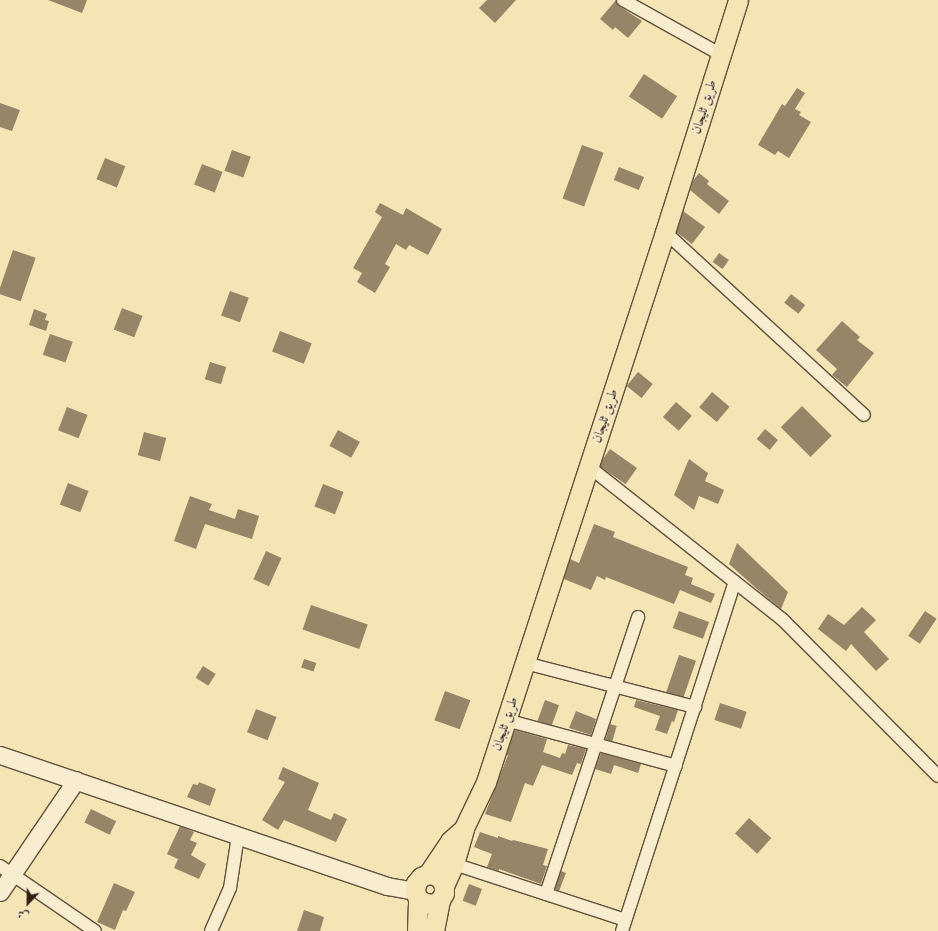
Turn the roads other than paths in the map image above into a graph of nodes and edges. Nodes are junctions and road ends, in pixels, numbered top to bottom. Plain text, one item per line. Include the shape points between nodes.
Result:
1 (623, 0) edge
2 (738, 0) edge
3 (720, 54) junction
4 (665, 232) junction
5 (864, 415) dead end
6 (588, 466) junction
7 (735, 582) junction
8 (638, 617) dead end
9 (525, 663) junction
10 (615, 687) junction
11 (694, 707) junction
12 (506, 720) junction
13 (596, 745) junction
14 (0, 755) edge
15 (676, 766) junction
16 (938, 776) edge
17 (71, 779) junction
18 (464, 828) junction
19 (238, 836) junction
20 (454, 864) junction
21 (4, 871) edge
22 (428, 874) junction
23 (0, 892) edge
24 (442, 893) junction
25 (546, 894) junction
26 (416, 895) junction
27 (623, 925) edge
28 (95, 931) edge
29 (210, 931) edge
30 (417, 931) edge
31 (434, 931) edge

1 - 3 street
2 - 3 main road, طريق ثليجان
3 - 4 main road, طريق ثليجان
4 - 5 street
4 - 6 main road, طريق ثليجان
6 - 7 street
6 - 9 main road, طريق ثليجان
7 - 11 street
7 - 16 street via 782,619
8 - 10 street
9 - 10 street
9 - 12 main road, طريق ثليجان
10 - 11 street
10 - 13 street
11 - 15 street
12 - 13 street
12 - 18 main road, طريق ثليجان via 486,782
13 - 15 street
13 - 25 street
14 - 17 main road
15 - 27 street
17 - 19 main road
17 - 21 main road
18 - 20 main road, طريق ثليجان
18 - 22 main road, طريق ثليجان via 450,841
19 - 26 main road
19 - 29 street via 230,888
20 - 24 main road, طريق ثليجان
20 - 25 street
21 - 23 main road
21 - 28 street
22 - 24 main road via 441,879
22 - 26 main road via 421,877 416,884
24 - 26 main road via 433,904 425,903
24 - 31 main road, طريق ثليجان
25 - 27 street
26 - 30 main road

